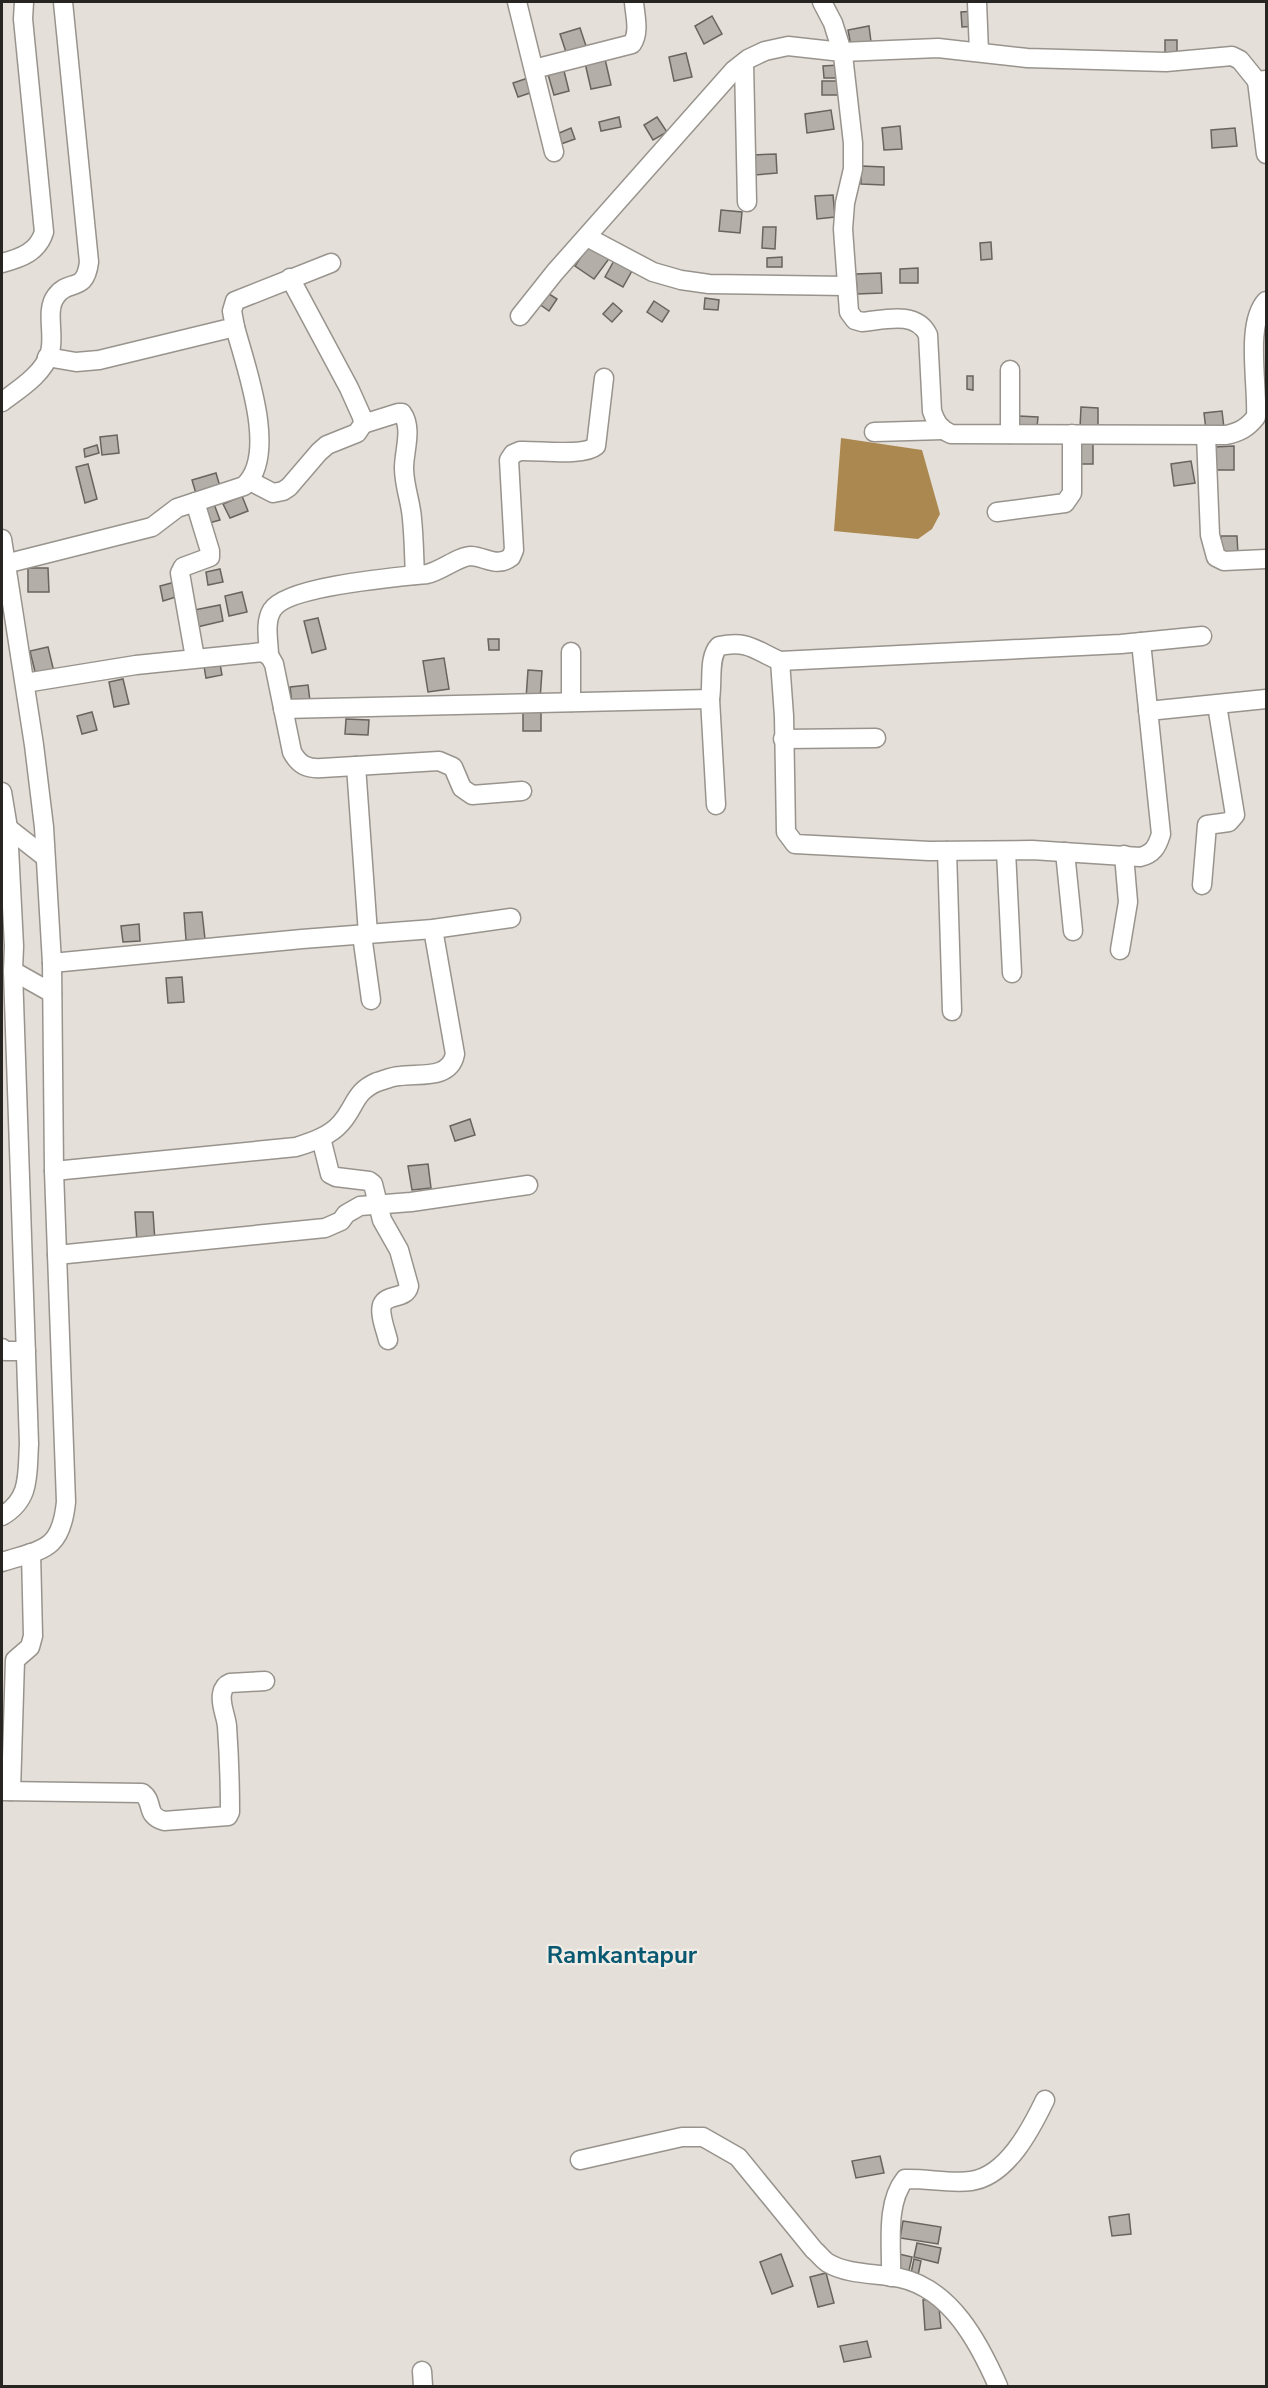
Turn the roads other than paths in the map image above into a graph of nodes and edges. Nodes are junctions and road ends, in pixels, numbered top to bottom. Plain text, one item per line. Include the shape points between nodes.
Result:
1 (24, 2) edge
2 (63, 2) edge
3 (517, 2) edge
4 (634, 2) edge
5 (822, 2) edge
6 (978, 2) edge
7 (842, 52) junction
8 (979, 52) junction
9 (744, 63) junction
10 (534, 69) junction
11 (1262, 81) edge
12 (554, 152) dead end
13 (1266, 154) edge
14 (747, 202) dead end
15 (587, 237) junction
16 (2, 263) edge
17 (331, 263) dead end
18 (290, 278) junction
19 (846, 286) junction
20 (1266, 301) edge
21 (520, 316) dead end
22 (235, 327) junction
23 (47, 357) junction
24 (1010, 370) dead end
25 (604, 378) dead end
26 (2, 402) edge
27 (363, 424) junction
28 (943, 430) junction
29 (874, 432) dead end
30 (1010, 434) junction
31 (1072, 434) junction
32 (1206, 435) junction
33 (250, 481) junction
34 (195, 502) junction
35 (997, 512) dead end
36 (2, 539) edge
37 (1266, 559) edge
38 (5, 564) junction
39 (415, 575) junction
40 (1202, 636) dead end
41 (1141, 642) junction
42 (571, 652) dead end
43 (270, 656) junction
44 (195, 658) junction
45 (780, 661) junction
46 (25, 683) junction
47 (710, 699) junction
48 (1266, 699) edge
49 (572, 702) junction
50 (1217, 705) junction
51 (282, 709) junction
52 (1148, 711) junction
53 (876, 738) dead end
54 (783, 739) junction
55 (356, 766) junction
56 (522, 791) dead end
57 (2, 792) edge
58 (716, 805) dead end
59 (5, 829) edge
60 (947, 851) junction
61 (1006, 851) junction
62 (1065, 852) junction
63 (1124, 855) junction
64 (45, 857) junction
65 (1202, 885) dead end
66 (511, 918) dead end
67 (433, 930) junction
68 (1072, 931) dead end
69 (365, 934) junction
70 (1120, 950) dead end
71 (52, 963) junction
72 (13, 971) junction
73 (1012, 973) dead end
74 (52, 993) junction
75 (371, 1000) dead end
76 (951, 1011) dead end
77 (321, 1138) junction
78 (54, 1171) junction
79 (528, 1185) dead end
80 (379, 1206) junction
81 (57, 1255) junction
82 (388, 1340) dead end
83 (2, 1348) edge
84 (26, 1352) junction
85 (2, 1516) edge
86 (31, 1553) junction
87 (2, 1562) edge
88 (265, 1681) dead end
89 (6, 1791) edge
90 (1045, 2100) dead end
91 (579, 2160) dead end
92 (891, 2277) junction
93 (998, 2386) edge

1 - 16 street via 44,232 33,251
2 - 23 street via 89,262 80,284 55,296
3 - 10 street
4 - 10 street via 637,27 632,44
5 - 7 street
6 - 8 street
7 - 8 street via 938,48
7 - 9 street via 788,46 765,51
7 - 19 street via 853,161 843,229
8 - 11 street via 1166,62 1232,56
9 - 14 street
9 - 15 street via 680,129
10 - 12 street
11 - 13 street
15 - 19 street via 653,272 681,280
15 - 21 street
17 - 18 street
18 - 22 street via 235,301
18 - 27 street via 349,388
19 - 28 street via 849,312 855,320 907,318 924,327 928,335 932,411
20 - 32 street via 1257,313 1254,328 1256,417 1237,433
22 - 23 street via 93,361
22 - 33 street via 260,427
23 - 26 street via 29,381
24 - 30 street
25 - 39 street via 596,446 592,450 520,451 509,460 514,550 511,557 500,563 463,557 436,572
27 - 33 street via 357,433 327,445 283,491 273,494
27 - 39 street via 398,412 405,418 405,485 412,519
28 - 29 street
28 - 30 street via 951,434
30 - 31 street
31 - 32 street
31 - 35 street via 1072,493 1065,502
32 - 37 street via 1210,535 1216,557 1224,561
33 - 34 street
34 - 38 street via 170,511 152,527
34 - 44 street via 210,557 183,567 180,573
36 - 38 street
38 - 46 street
39 - 43 street via 306,591 284,599 269,617
40 - 41 street
41 - 45 street
41 - 52 street
42 - 49 street
43 - 44 street via 263,652
43 - 51 street
44 - 46 street
45 - 47 street via 748,644 719,646 711,658
45 - 54 street
46 - 64 street
47 - 49 street
47 - 58 street
48 - 50 street
49 - 51 street
50 - 52 street
50 - 65 street via 1234,814 1229,822 1207,825
51 - 55 street via 296,760 310,769
52 - 63 street via 1161,834 1149,855
53 - 54 street
54 - 60 street via 786,832 795,844
55 - 56 street via 439,761 453,767 462,788 472,795
55 - 69 street
57 - 59 street
59 - 64 street
59 - 72 street
60 - 61 street
60 - 76 street
61 - 62 street
61 - 73 street
62 - 63 street
62 - 68 street
63 - 70 street via 1128,903
64 - 71 street
66 - 67 street
67 - 69 street
67 - 77 street via 454,1062 436,1074 398,1076 366,1088 358,1094 342,1122
69 - 71 street
69 - 75 street
71 - 74 street
72 - 74 street
72 - 84 street
74 - 78 street
77 - 78 street via 296,1147
77 - 80 street via 330,1174 369,1181
78 - 81 street
79 - 80 street
80 - 81 street via 352,1209 341,1221 325,1228
80 - 82 street via 382,1220 399,1250 409,1286 403,1295 382,1304
81 - 86 street via 66,1502 58,1536 49,1547
83 - 84 street
84 - 85 street via 27,1480 22,1498
86 - 87 street
86 - 89 street via 33,1636 30,1647 15,1660
88 - 89 street via 230,1683 221,1697 229,1759 228,1816 164,1821 152,1815 142,1793
90 - 92 street via 1029,2133 990,2174 970,2181 905,2179 893,2203
91 - 92 street via 682,2137 703,2137 738,2157 828,2263
92 - 93 street via 902,2278 938,2295 968,2330

